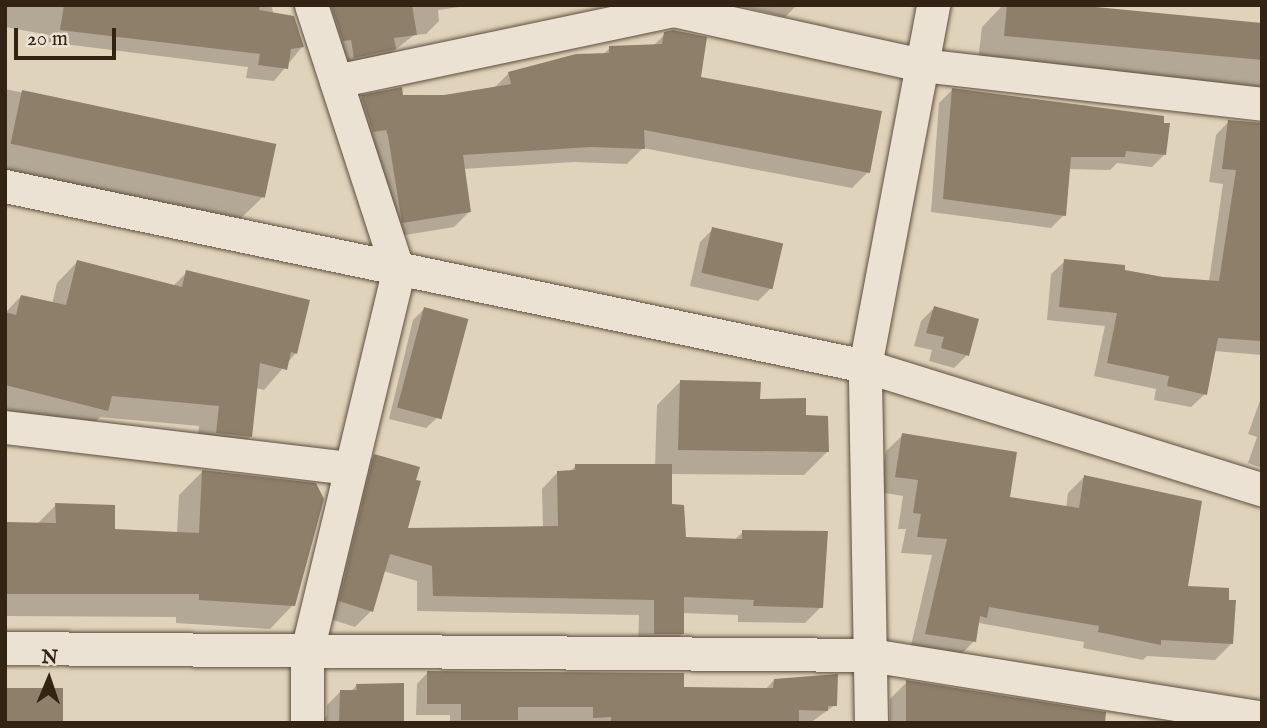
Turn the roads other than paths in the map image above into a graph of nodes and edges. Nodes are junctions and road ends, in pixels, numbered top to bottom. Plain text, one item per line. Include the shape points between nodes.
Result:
1 (311, 5) edge
2 (933, 5) edge
3 (672, 8) edge
4 (921, 65) junction
5 (336, 81) junction
6 (1262, 104) edge
7 (5, 187) edge
8 (398, 271) junction
9 (865, 366) junction
10 (5, 427) edge
11 (351, 468) junction
12 (1262, 490) edge
13 (5, 648) edge
14 (307, 651) junction
15 (870, 655) junction
16 (1262, 718) edge
17 (307, 723) edge
18 (871, 723) edge

1 - 5 street
2 - 4 street
3 - 4 street
3 - 5 street
4 - 6 street
4 - 9 street
5 - 8 street
7 - 8 street
8 - 9 street
8 - 11 street
9 - 12 street
9 - 15 street
10 - 11 street
11 - 14 street
13 - 14 street
14 - 15 street
14 - 17 street
15 - 16 street
15 - 18 street

